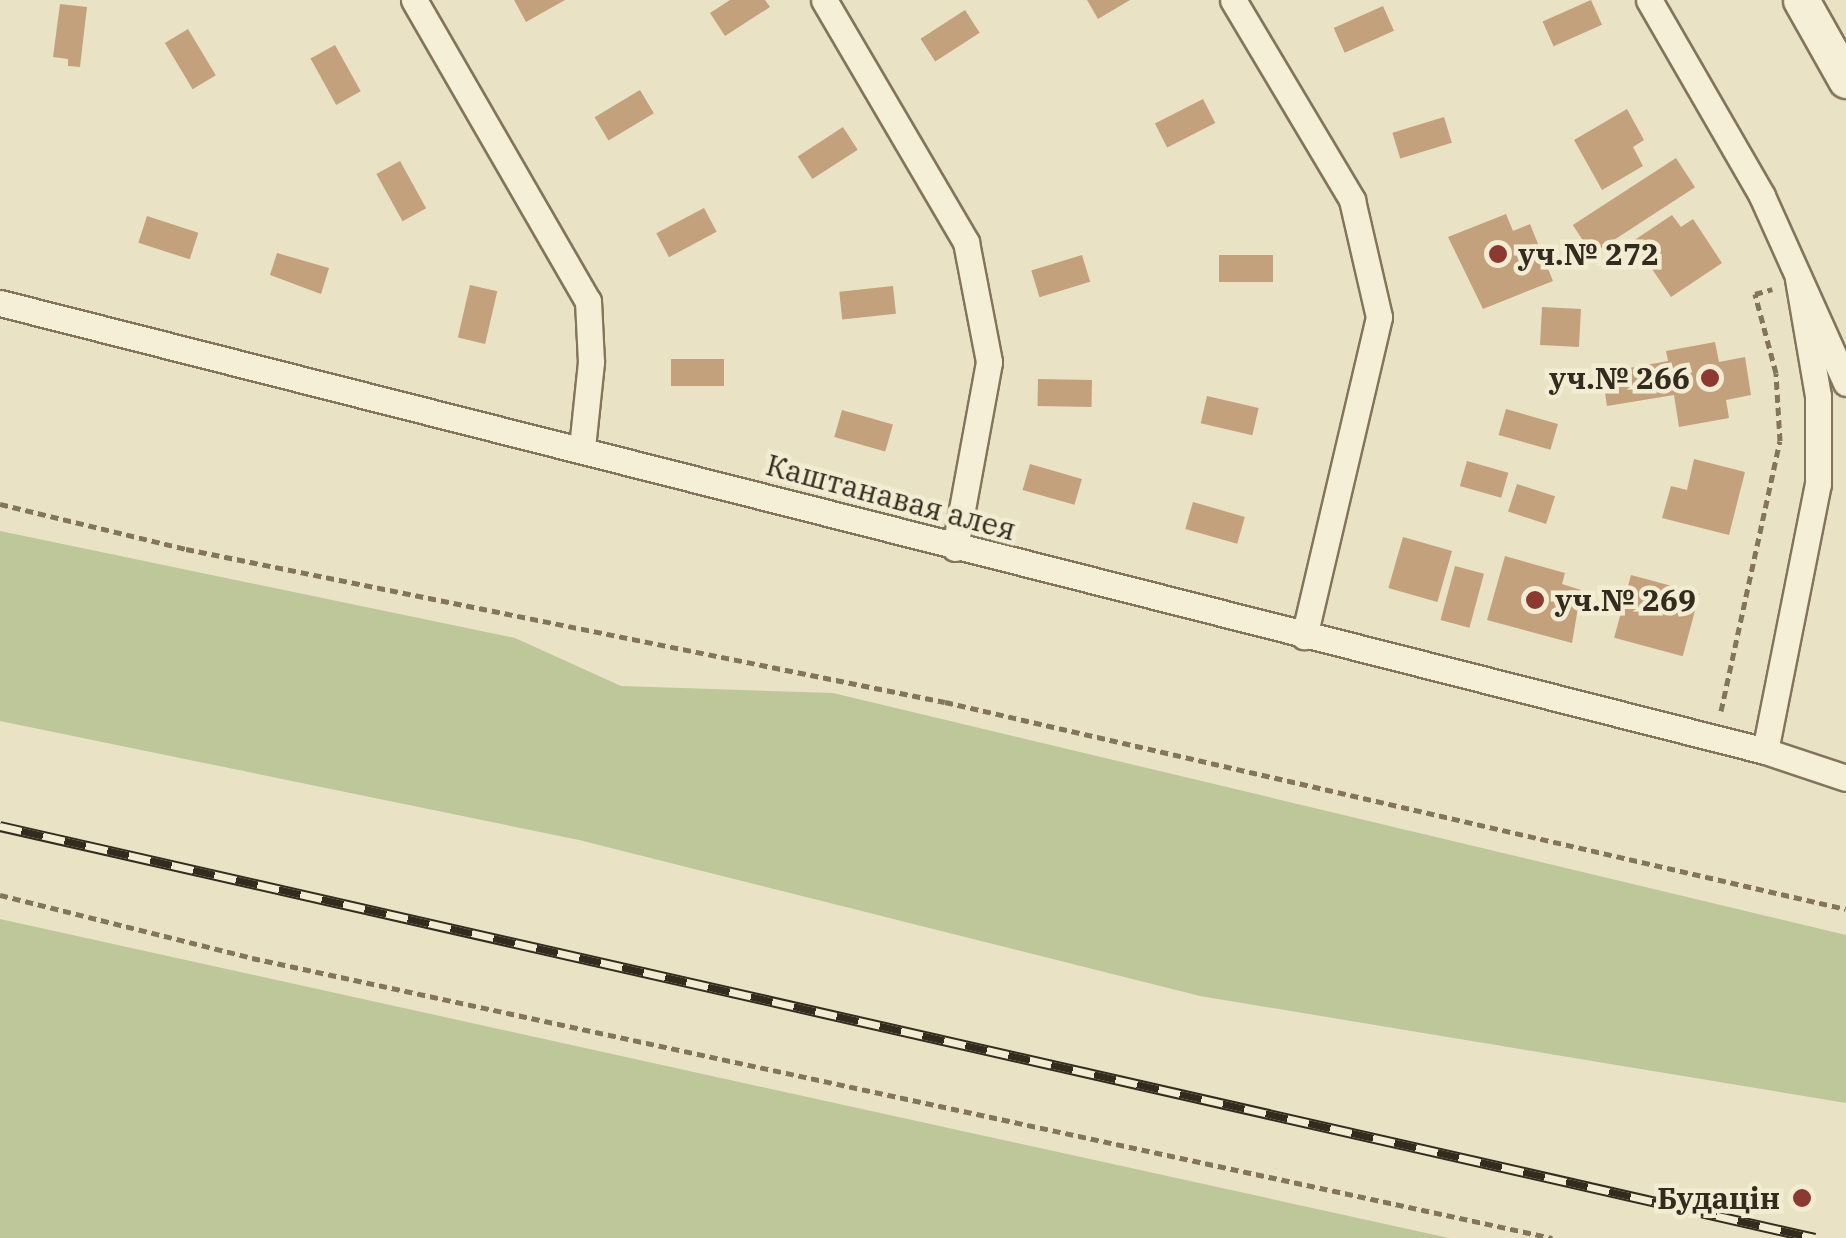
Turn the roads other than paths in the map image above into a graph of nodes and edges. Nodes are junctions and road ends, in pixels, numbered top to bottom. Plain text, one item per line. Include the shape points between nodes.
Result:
1 (414, 0) edge
2 (824, 0) edge
3 (1233, 0) edge
4 (1649, 0) edge
5 (1800, 0) edge
6 (1846, 80) edge
7 (1789, 283) junction
8 (0, 303) edge
9 (1846, 383) edge
10 (582, 448) junction
11 (955, 548) junction
12 (1304, 636) junction
13 (1765, 752) junction
14 (1846, 778) edge

1 - 10 street via 588,301
2 - 11 street via 966,242 989,362
3 - 12 street via 1352,200 1380,317
4 - 7 street via 1762,196
5 - 6 street
7 - 9 street
7 - 13 street via 1818,396 1818,484
8 - 10 street, Каштанавая алея
10 - 11 street, Каштанавая алея
11 - 12 street, Каштанавая алея
12 - 13 street, Каштанавая алея
13 - 14 street, Каштанавая алея

